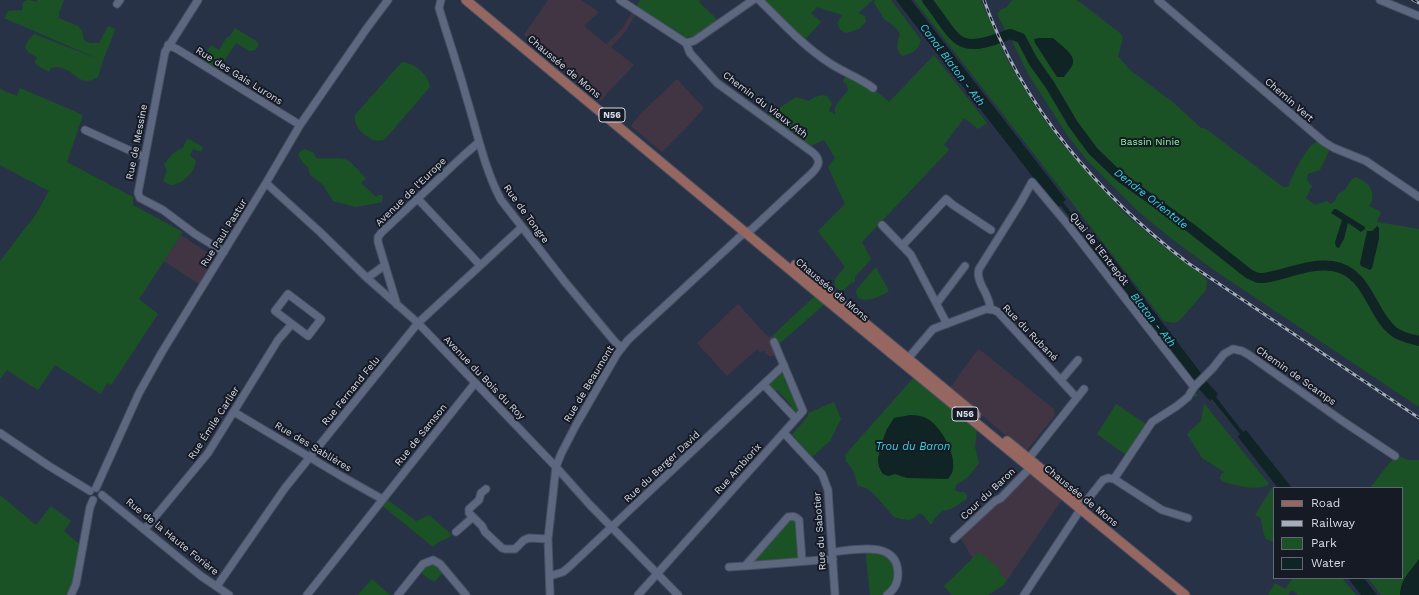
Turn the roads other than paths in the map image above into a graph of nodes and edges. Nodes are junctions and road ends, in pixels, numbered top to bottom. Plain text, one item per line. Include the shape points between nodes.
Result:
1 (198, 0) edge
2 (388, 0) edge
3 (441, 0) edge
4 (466, 0) edge
5 (473, 0) edge
6 (620, 0) edge
7 (753, 0) edge
8 (759, 0) edge
9 (1158, 0) edge
10 (1380, 0) edge
11 (1419, 16) edge
12 (686, 43) junction
13 (168, 45) junction
14 (873, 88) dead end
15 (300, 125) junction
16 (85, 130) dead end
17 (479, 142) junction
18 (144, 156) junction
19 (266, 183) junction
20 (1419, 197) edge
21 (418, 199) junction
22 (882, 225) dead end
23 (522, 227) junction
24 (991, 230) dead end
25 (748, 231) junction
26 (902, 246) junction
27 (224, 252) junction
28 (385, 265) junction
29 (480, 265) junction
30 (965, 266) dead end
31 (367, 278) junction
32 (937, 303) junction
33 (397, 305) junction
34 (990, 309) junction
35 (418, 323) junction
36 (292, 324) junction
37 (947, 324) junction
38 (774, 342) dead end
39 (622, 348) junction
40 (1078, 360) dead end
41 (906, 361) junction
42 (784, 365) junction
43 (1060, 380) junction
44 (475, 383) junction
45 (1198, 384) junction
46 (764, 385) junction
47 (1084, 389) dead end
48 (1077, 398) junction
49 (234, 412) junction
50 (796, 419) junction
51 (0, 433) edge
52 (784, 433) junction
53 (1395, 456) dead end
54 (310, 457) junction
55 (1030, 464) junction
56 (556, 467) junction
57 (1114, 479) junction
58 (93, 489) junction
59 (486, 489) dead end
60 (102, 495) junction
61 (382, 499) junction
62 (93, 500) junction
63 (1083, 507) junction
64 (472, 517) junction
65 (1188, 518) dead end
66 (613, 527) junction
67 (145, 529) junction
68 (456, 532) dead end
69 (548, 539) junction
70 (954, 539) dead end
71 (832, 555) junction
72 (802, 561) junction
73 (745, 566) junction
74 (729, 567) dead end
75 (658, 573) junction
76 (550, 576) junction
77 (217, 586) junction
78 (70, 595) edge
79 (229, 595) edge
80 (307, 595) edge
81 (398, 595) edge
82 (466, 595) edge
83 (550, 595) edge
84 (638, 595) edge
85 (678, 595) edge
86 (835, 595) edge
87 (887, 595) edge
88 (1024, 595) edge
89 (1185, 595) edge
90 (1192, 595) edge

1 - 13 street, Rue de Messine
2 - 15 street, Rue Paul Pastur
3 - 17 street, Rue de Tongre via 440,8
4 - 25 main road, Chaussée de Mons / N56
5 - 25 main road, Chaussée de Mons / N56
6 - 12 street, Chemin du Vieux Ath
7 - 12 street via 694,41
8 - 14 street via 800,41 822,58
9 - 20 street, Chemin Vert via 1324,142 1366,161
10 - 11 street
12 - 25 street, Chemin du Vieux Ath via 690,53 717,83 818,159 816,169
13 - 15 street, Rue des Gais Lurons
13 - 18 street, Rue de Messine via 162,62
15 - 19 street, Rue Paul Pastur
16 - 18 street
17 - 21 street, Avenue de l'Europe
17 - 23 street, Rue de Tongre via 495,189
18 - 27 street, Rue de Messine via 139,196
19 - 27 street, Rue Paul Pastur
19 - 31 street, Avenue du Bois du Roy
21 - 28 street, Avenue de l'Europe via 378,238
21 - 29 street
22 - 26 street
23 - 29 street, Rue Fernand Felu
23 - 39 street, Rue de Tongre
24 - 26 street via 946,199
25 - 39 street, Rue de Beaumont
25 - 41 main road, Chaussée de Mons / N56
26 - 32 street via 912,255
27 - 58 street, Rue Paul Pastur via 148,376
28 - 31 street
28 - 33 street, Avenue de l'Europe
29 - 35 street, Rue Fernand Felu
30 - 32 street
31 - 33 street, Avenue du Bois du Roy
32 - 37 street
33 - 35 street, Avenue du Bois du Roy
34 - 37 street, Rue du Rubané
34 - 43 street, Rue du Rubané via 998,312
34 - 45 street, Quai de l'Entrepôt via 991,303 978,274 979,269 1032,182
35 - 44 street, Avenue du Bois du Roy
35 - 54 street, Rue Fernand Felu
36 - 36 street via 308,336 321,319 288,294 275,311
36 - 49 street, Rue Émile Carlier via 278,340
37 - 41 street, Rue du Rubané via 933,329
38 - 42 street, Rue Ambiorix
39 - 56 street, Rue de Beaumont via 576,425
40 - 43 street
41 - 55 main road, Chaussée de Mons / N56
42 - 46 street, Rue du Berger David
42 - 50 street, Rue Ambiorix via 803,411
43 - 48 street, Rue du Rubané
44 - 56 street, Avenue du Bois du Roy
44 - 61 street, Rue de Samson
45 - 53 street, Chemin de Scamps via 1226,351 1242,351
45 - 57 street, Chemin de Scamps via 1188,397 1152,422
46 - 50 street
46 - 66 street, Rue du Berger David
47 - 48 street
48 - 55 street
49 - 54 street, Rue des Sablières
49 - 67 street, Rue Émile Carlier via 208,453
50 - 52 street, Rue Ambiorix
51 - 58 street via 49,466
52 - 71 street, Rue du Sabotier via 825,478
52 - 75 street, Rue Ambiorix
54 - 61 street, Rue des Sablières
54 - 77 street, Rue Fernand Felu via 285,488
55 - 63 main road, Chaussée de Mons / N56
55 - 70 street, Cour du Baron via 1001,498 995,500
56 - 66 street, Avenue du Bois du Roy
56 - 69 street, Rue de Beaumont
57 - 63 street via 1103,480
57 - 65 street via 1162,510
58 - 60 street via 101,491
58 - 62 street via 90,498
59 - 64 street via 469,509
60 - 62 street via 99,500
60 - 67 street, Rue de la Haute Forière
61 - 80 street, Rue de Samson
62 - 78 street via 76,584
63 - 88 street
63 - 89 main road, Chaussée de Mons / N56
63 - 90 main road, Chaussée de Mons / N56
64 - 68 street
64 - 69 street via 502,548 515,549 529,538
66 - 75 street, Avenue du Bois du Roy
66 - 76 street, Rue du Berger David via 564,572
67 - 77 street, Rue de la Haute Forière via 201,576
69 - 76 street, Rue de Beaumont
71 - 72 street
71 - 86 street, Rue du Sabotier
71 - 87 street via 877,549 888,554 896,565 898,577 894,588
72 - 73 street
72 - 73 street via 799,520 792,516 788,517
73 - 74 street
75 - 84 street, Rue Ambiorix
75 - 85 street, Avenue du Bois du Roy
76 - 83 street, Rue de Beaumont
77 - 79 street, Rue de la Haute Forière
81 - 82 street via 423,564 431,560 440,564

